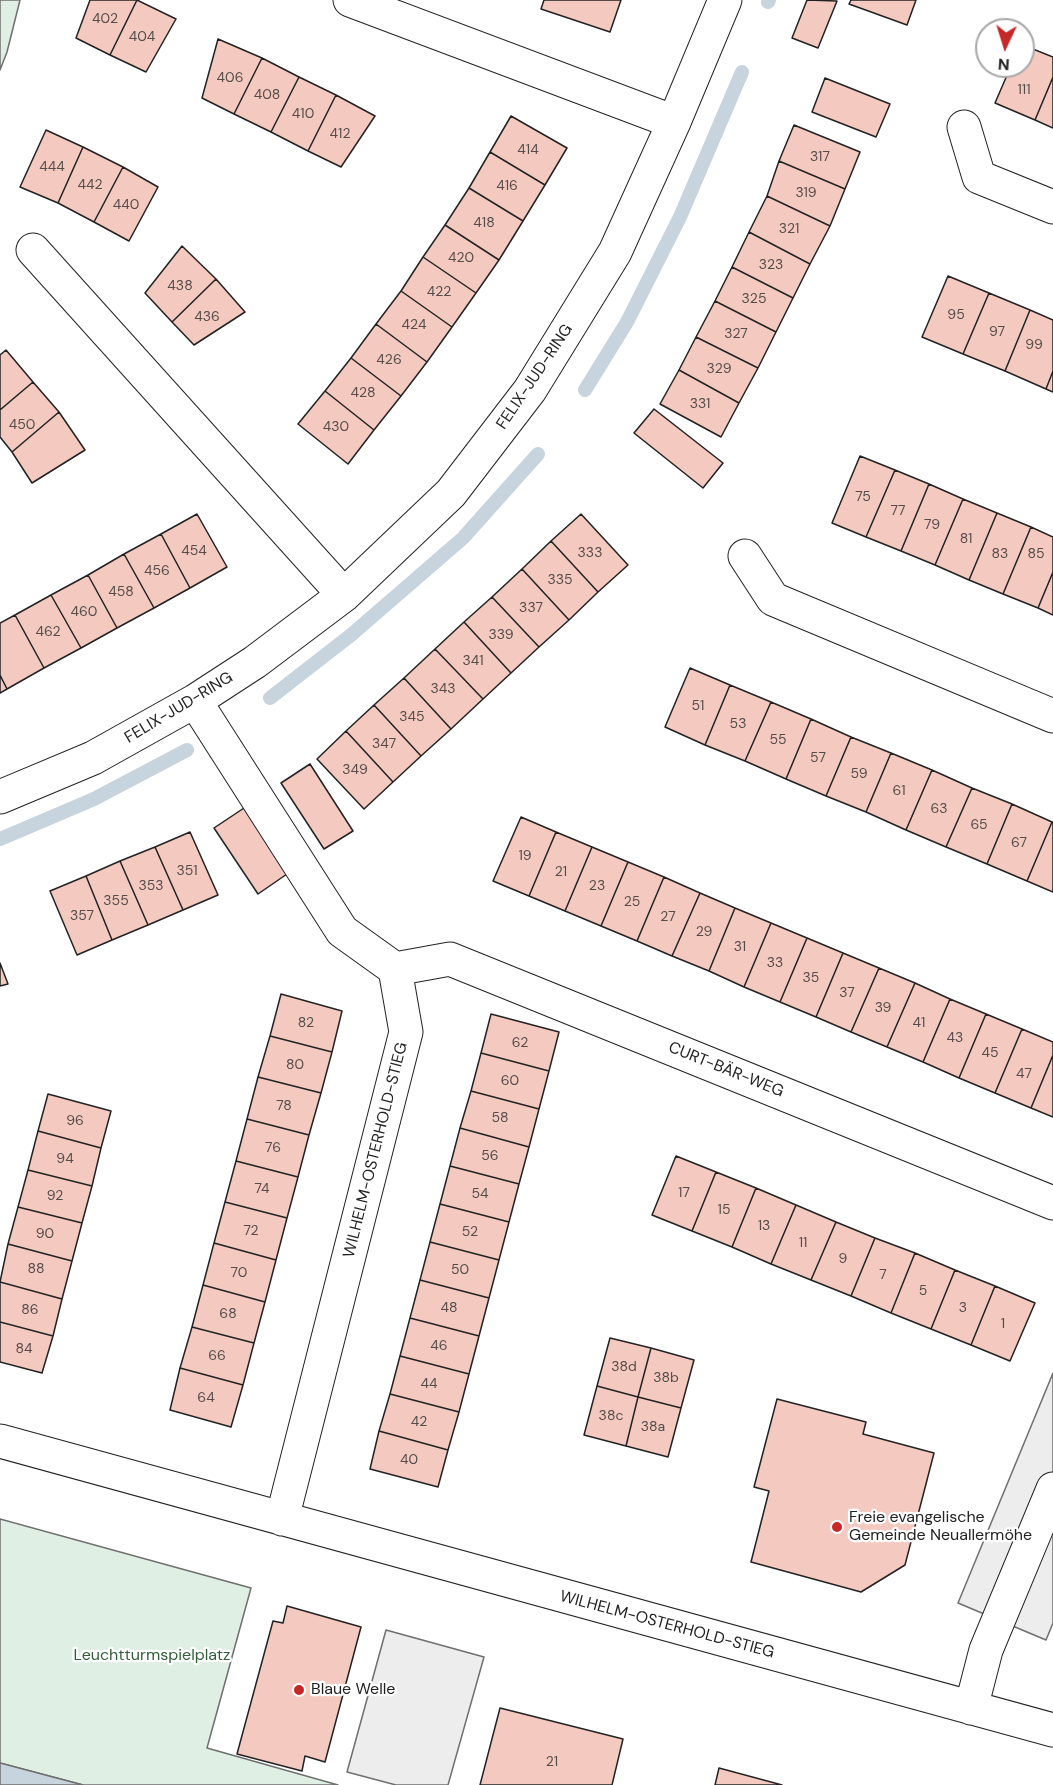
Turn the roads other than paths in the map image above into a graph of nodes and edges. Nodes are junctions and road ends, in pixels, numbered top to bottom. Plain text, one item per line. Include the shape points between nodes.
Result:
1 (350, 0) edge
2 (725, 0) edge
3 (674, 122) junction
4 (964, 127) dead end
5 (1053, 207) edge
6 (33, 250) dead end
7 (745, 556) dead end
8 (344, 595) junction
9 (195, 701) junction
10 (1053, 716) edge
11 (0, 797) edge
12 (395, 969) junction
13 (1053, 1203) edge
14 (0, 1441) edge
15 (1053, 1489) edge
16 (282, 1519) junction
17 (970, 1708) junction
18 (1053, 1730) edge

1 - 3 street
2 - 3 street, FELIX-JUD-RING
3 - 8 street, FELIX-JUD-RING via 615,252 530,390 451,493
4 - 5 street via 979,177
6 - 8 street
7 - 10 street via 773,599
8 - 9 street, FELIX-JUD-RING via 255,662
9 - 11 street, FELIX-JUD-RING via 93,758
9 - 12 street via 342,931
12 - 13 street, CURT-BÄR-WEG via 450,959
12 - 16 street, WILHELM-OSTERHOLD-STIEG via 406,1032
14 - 16 street, WILHELM-OSTERHOLD-STIEG
15 - 17 street via 986,1650
16 - 17 street, WILHELM-OSTERHOLD-STIEG
17 - 18 street, WILHELM-OSTERHOLD-STIEG

